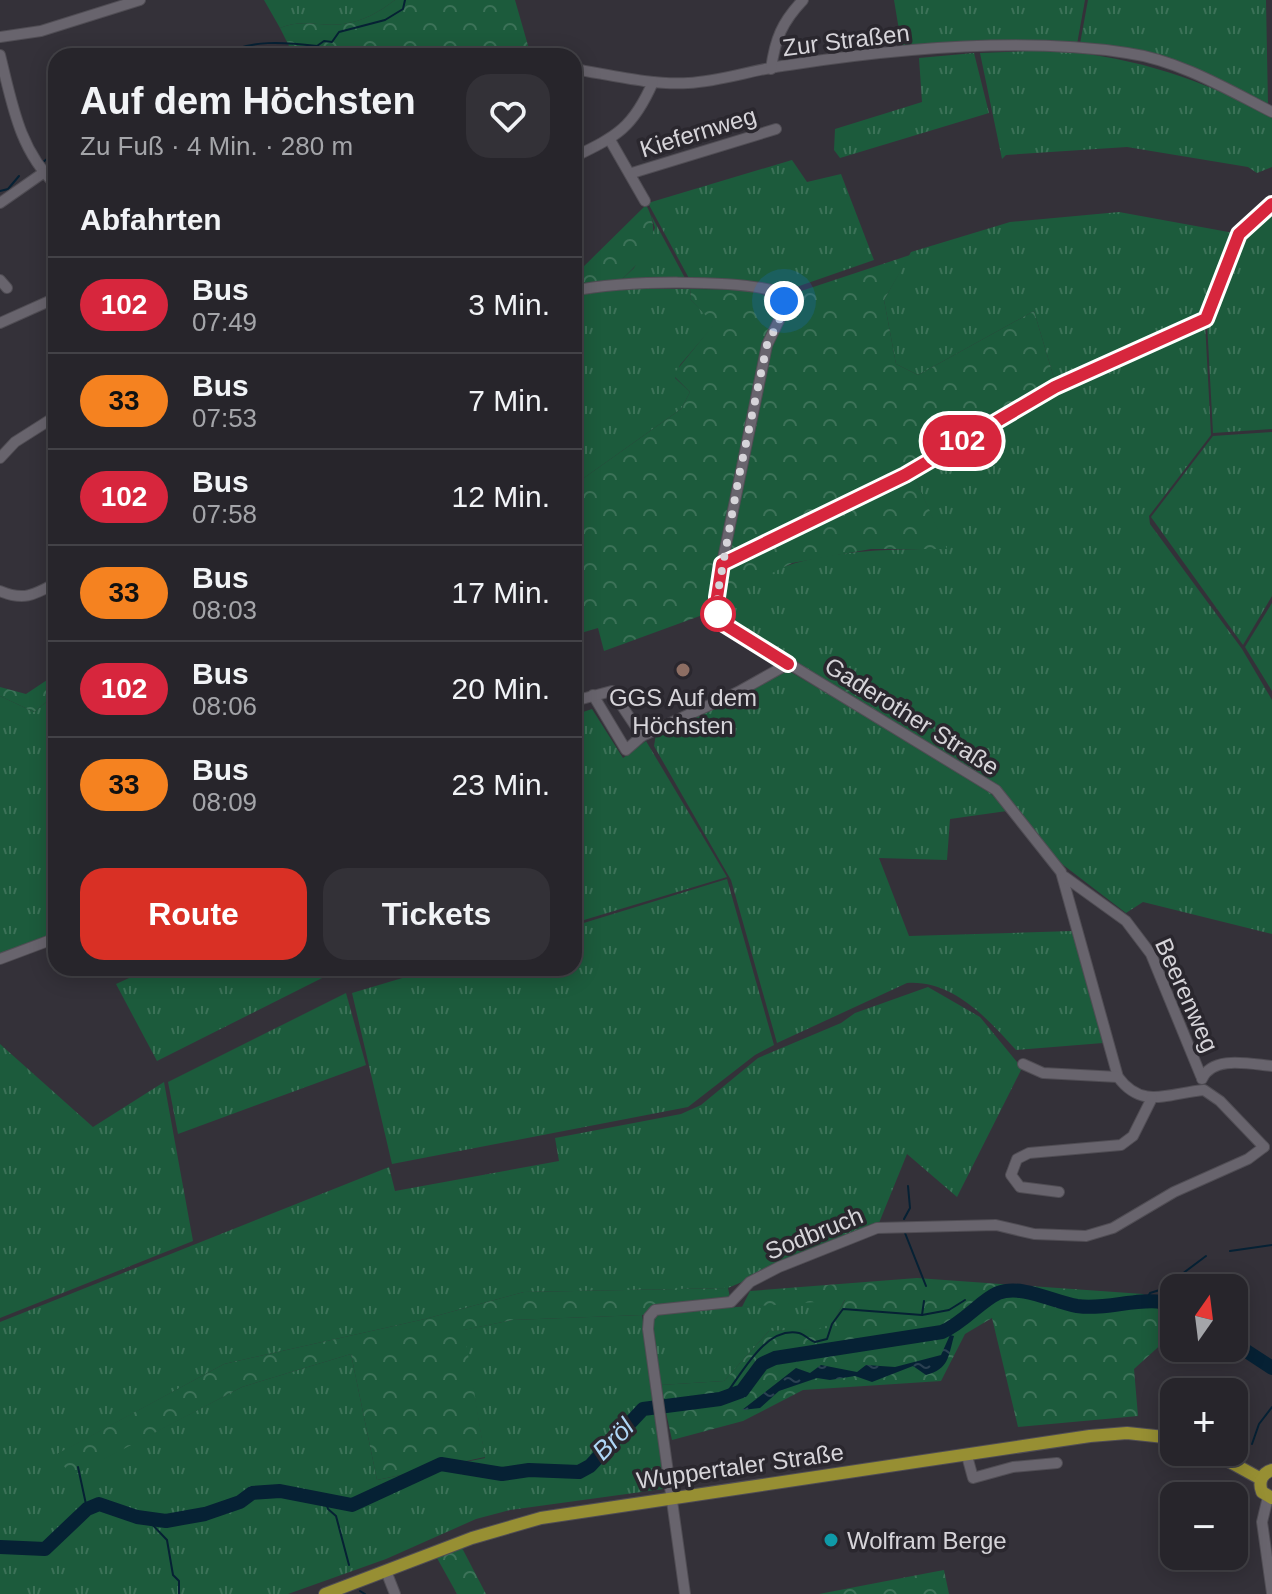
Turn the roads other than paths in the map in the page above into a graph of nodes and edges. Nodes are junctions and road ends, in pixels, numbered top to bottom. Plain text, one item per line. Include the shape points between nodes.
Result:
1 (140, 0) edge
2 (803, 0) edge
3 (0, 37) edge
4 (0, 55) edge
5 (771, 69) junction
6 (582, 70) edge
7 (653, 82) junction
8 (1272, 112) edge
9 (776, 129) dead end
10 (610, 140) junction
11 (582, 153) edge
12 (43, 173) junction
13 (632, 173) junction
14 (48, 178) edge
15 (645, 201) dead end
16 (0, 203) edge
17 (1272, 204) edge
18 (582, 289) edge
19 (48, 302) edge
20 (0, 323) edge
21 (48, 421) edge
22 (0, 458) edge
23 (722, 564) junction
24 (48, 587) edge
25 (0, 591) edge
26 (788, 664) junction
27 (593, 695) junction
28 (582, 698) edge
29 (642, 736) junction
30 (1061, 872) junction
31 (48, 941) edge
32 (0, 959) edge
33 (1023, 1064) dead end
34 (1272, 1066) edge
35 (1201, 1076) junction
36 (1118, 1077) junction
37 (1204, 1090) junction
38 (1152, 1098) junction
39 (1268, 1147) edge
40 (1059, 1192) dead end
41 (1160, 1437) edge
42 (967, 1456) junction
43 (1057, 1463) dead end
44 (1237, 1466) edge
45 (1272, 1470) edge
46 (1261, 1479) junction
47 (1270, 1498) edge
48 (672, 1499) junction
49 (386, 1571) junction
50 (1272, 1593) edge
51 (325, 1594) edge
52 (395, 1594) edge
53 (685, 1594) edge

1 - 3 street via 41,31
2 - 5 street via 775,39
4 - 12 street via 16,121
5 - 7 street, Zur Straßen via 688,83
5 - 8 street, Zur Straßen via 927,51 1042,47 1129,53 1181,68
6 - 7 street, Zur Straßen
7 - 10 street via 635,119
9 - 13 street, Kiefernweg
10 - 11 street
10 - 13 street, Kiefernweg
12 - 14 street
12 - 16 street
13 - 15 street, Kiefernweg
17 - 23 street via 1239,234 1206,319 1055,387 905,475
18 - 23 street via 638,284 768,288 782,293 782,314 767,345
19 - 20 street
21 - 22 street
23 - 26 street, Gaderother Straße via 719,621
24 - 25 street via 31,597
26 - 29 street
26 - 30 street, Gaderother Straße via 996,790
27 - 28 street
27 - 29 street via 612,691
27 - 29 street via 626,750
30 - 35 street, Beerenweg via 1126,921 1151,954
30 - 36 street, Gaderother Straße
31 - 32 street
33 - 36 street via 1043,1073
34 - 35 street via 1224,1062
35 - 37 street, Beerenweg
36 - 38 street via 1135,1095
37 - 38 street
37 - 39 street
38 - 40 street via 1133,1136 1121,1145 1029,1153 1017,1159 1011,1175 1020,1187
39 - 48 street, Sodbruch via 1113,1228 1086,1236 1034,1234 996,1225 877,1228 779,1267 750,1282 731,1302 655,1310 648,1329
41 - 42 main road, Wuppertaler Straße via 1127,1433
42 - 43 street via 973,1478
42 - 48 main road, Wuppertaler Straße
44 - 46 main road
45 - 46 main road
46 - 47 main road via 1262,1492
47 - 50 street via 1262,1522
48 - 49 main road, Wuppertaler Straße via 507,1526
48 - 53 street, Sodbruch
49 - 51 main road, Wuppertaler Straße
49 - 52 street

